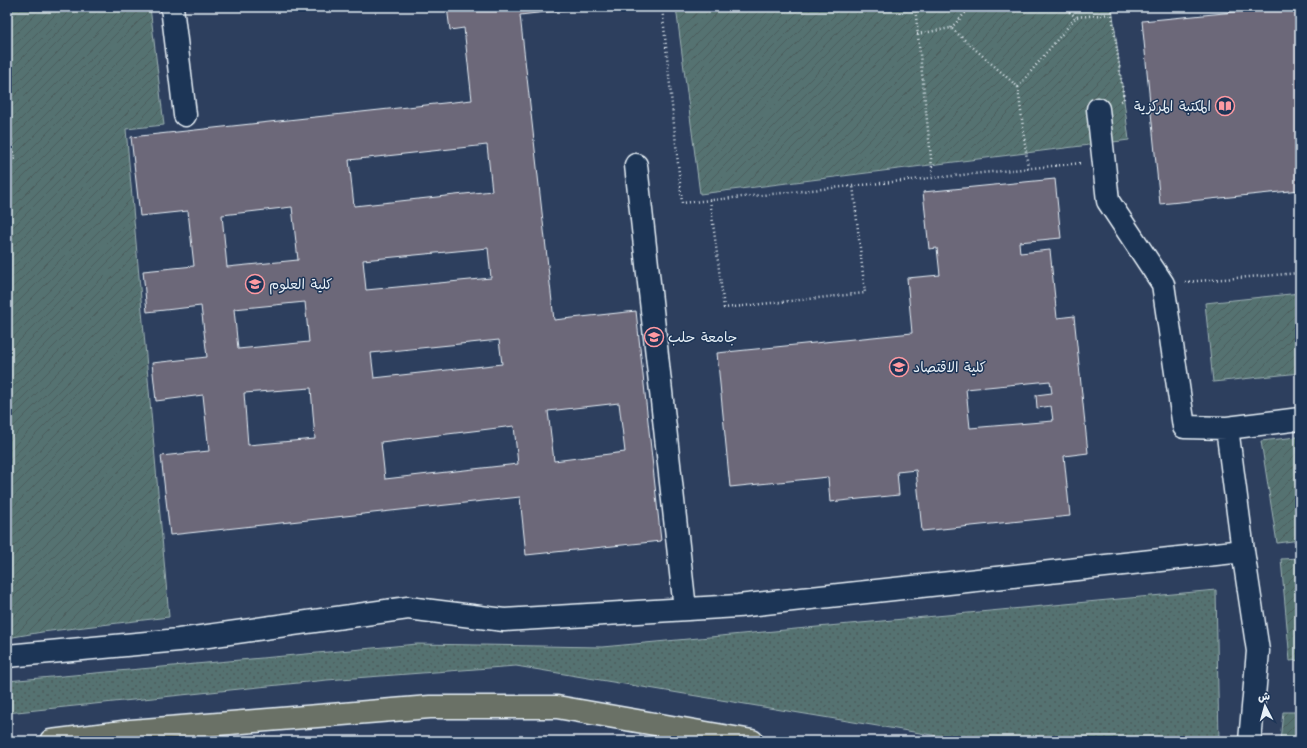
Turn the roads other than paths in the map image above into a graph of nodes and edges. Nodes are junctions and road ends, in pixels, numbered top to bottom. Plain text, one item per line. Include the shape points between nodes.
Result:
1 (172, 7) edge
2 (1098, 109) road end
3 (185, 115) dead end
4 (636, 165) dead end
5 (1300, 419) edge
6 (1227, 428) junction
7 (1243, 551) junction
8 (685, 609) junction
9 (7, 656) edge
10 (51, 741) edge
11 (752, 741) edge
12 (1250, 741) edge

1 - 3 street
2 - 6 street via 1108,201 1163,284 1184,427
4 - 8 street
5 - 6 street
6 - 7 street
7 - 8 street via 738,606
7 - 12 street via 1258,651
8 - 9 street via 504,620 408,608 179,640
10 - 11 main road via 430,707 557,706

